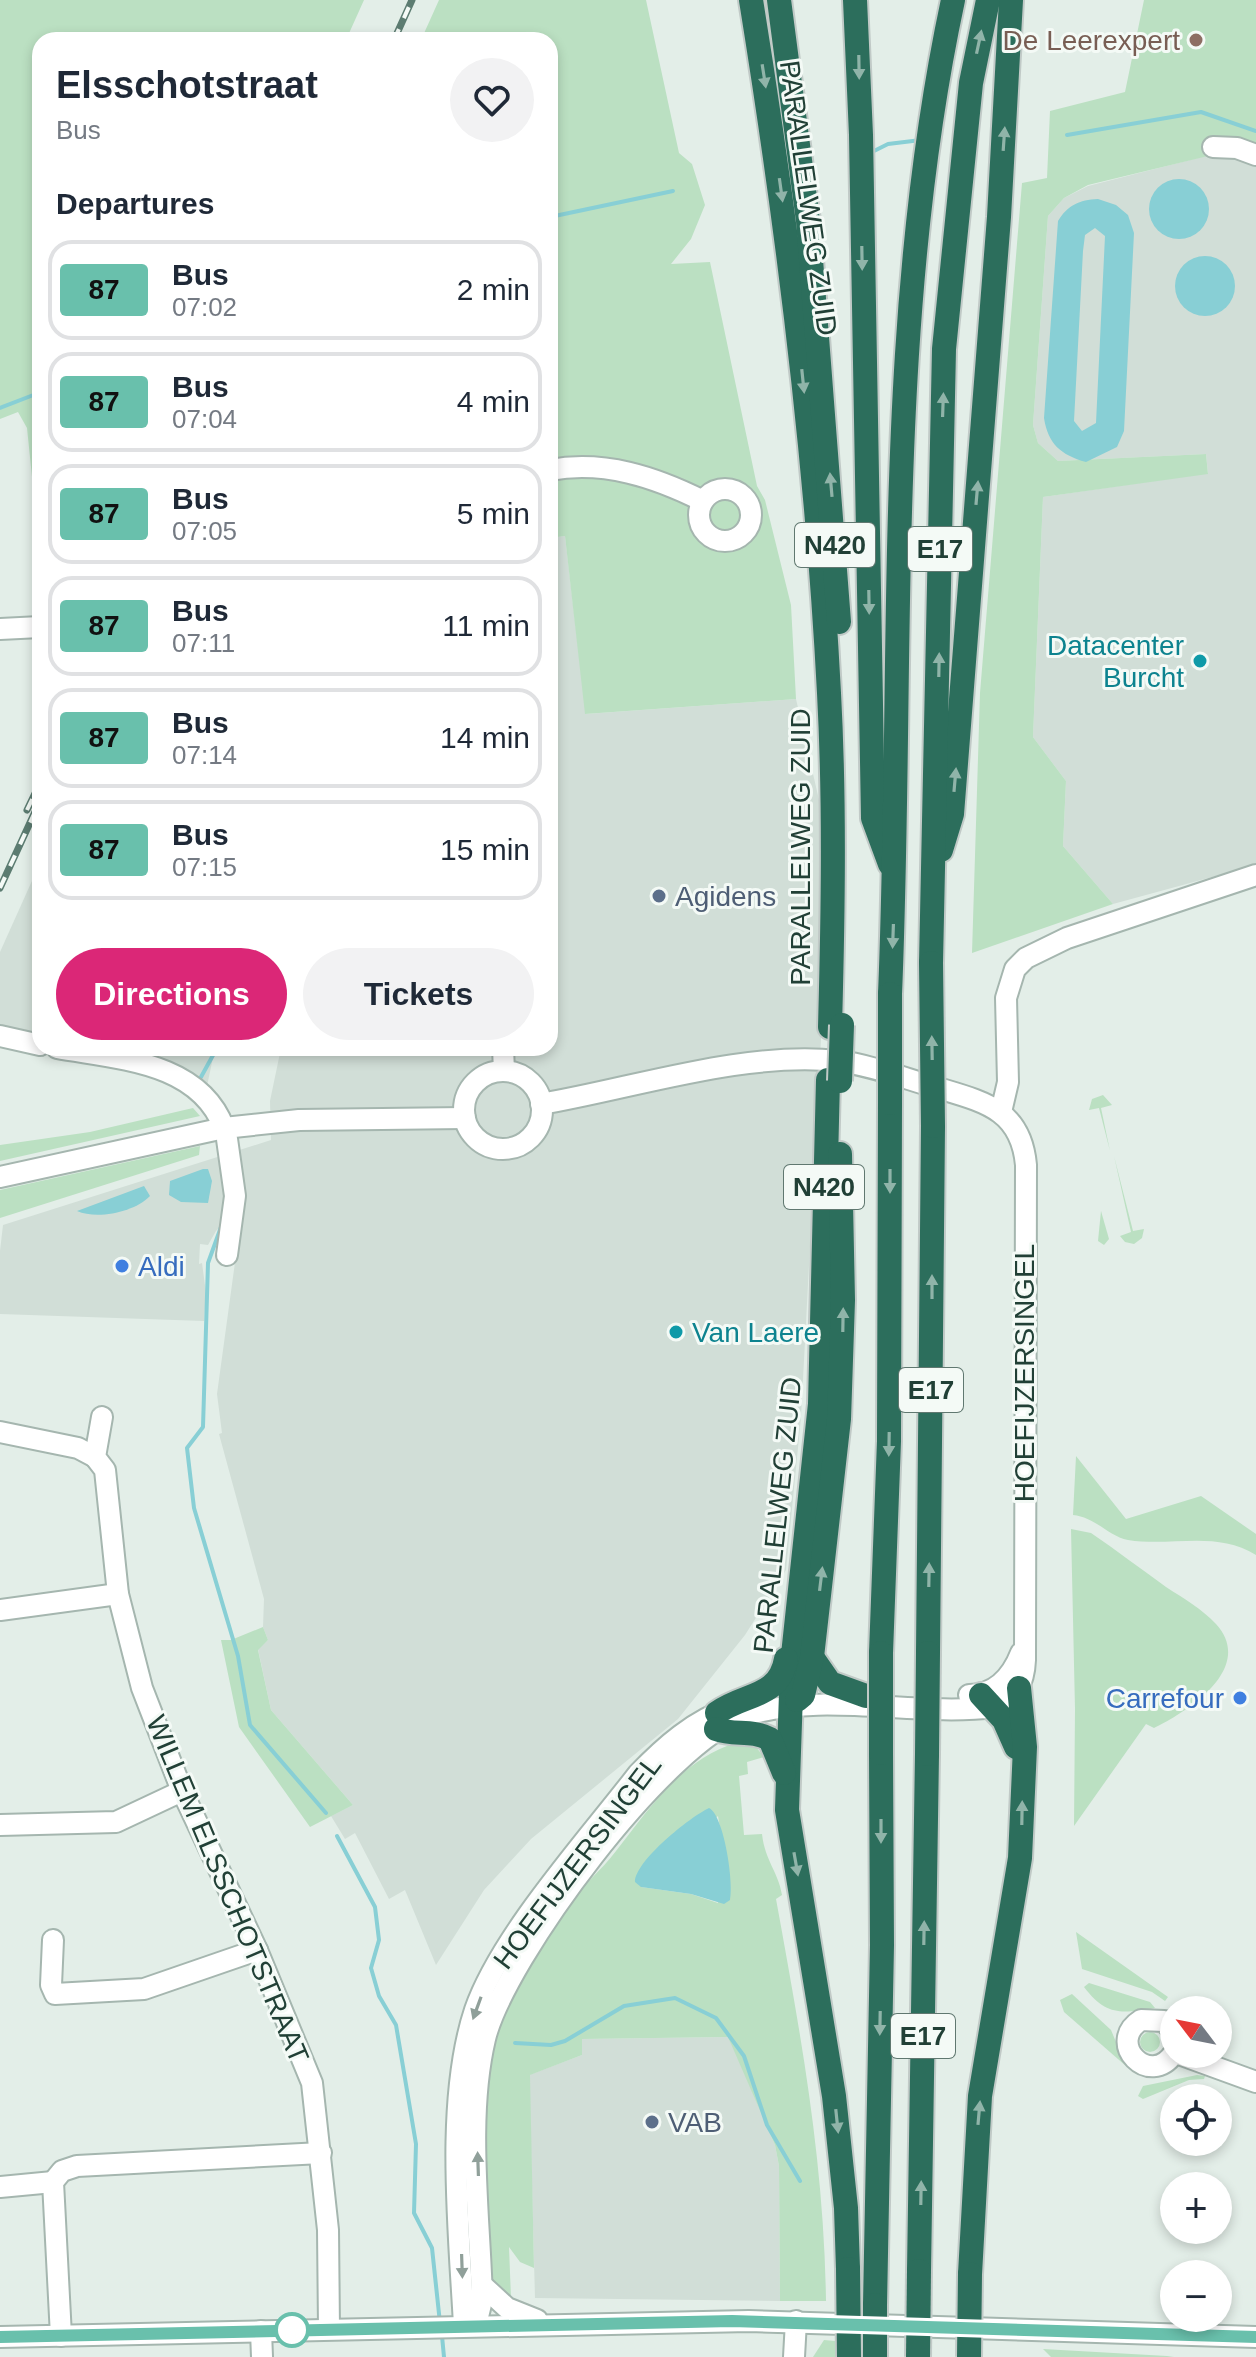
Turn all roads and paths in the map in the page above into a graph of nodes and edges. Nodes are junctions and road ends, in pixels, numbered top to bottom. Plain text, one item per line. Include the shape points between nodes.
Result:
1 (751, 0) edge
2 (779, 0) edge
3 (855, 0) edge
4 (953, 0) edge
5 (988, 0) edge
6 (1011, 0) edge
7 (1213, 147) dead end
8 (787, 149) junction
9 (1256, 155) edge
10 (558, 469) edge
11 (703, 501) dead end
12 (32, 627) edge
13 (0, 629) edge
14 (1256, 875) edge
15 (895, 878) junction
16 (931, 883) junction
17 (0, 1036) edge
18 (32, 1043) edge
19 (103, 1056) edge
20 (503, 1056) edge
21 (1007, 1064) junction
22 (504, 1071) junction
23 (834, 1080) junction
24 (982, 1103) junction
25 (541, 1104) junction
26 (1001, 1112) junction
27 (465, 1118) junction
28 (226, 1134) junction
29 (0, 1177) edge
30 (227, 1255) dead end
31 (102, 1417) dead end
32 (0, 1432) edge
33 (95, 1457) junction
34 (118, 1594) junction
35 (0, 1610) edge
36 (797, 1626) junction
37 (1025, 1641) junction
38 (812, 1657) junction
39 (1019, 1688) junction
40 (866, 1696) junction
41 (794, 1700) junction
42 (988, 1701) junction
43 (717, 1721) junction
44 (1022, 1768) junction
45 (788, 1787) junction
46 (182, 1791) junction
47 (0, 1825) edge
48 (53, 1940) dead end
49 (257, 1950) junction
50 (1160, 2021) edge
51 (1160, 2065) edge
52 (1218, 2068) edge
53 (1256, 2082) edge
54 (321, 2153) junction
55 (53, 2182) junction
56 (0, 2187) edge
57 (482, 2285) junction
58 (796, 2321) junction
59 (548, 2323) junction
60 (470, 2325) junction
61 (329, 2329) junction
62 (261, 2331) junction
63 (61, 2336) junction
64 (0, 2337) edge
65 (1256, 2337) edge
66 (262, 2357) edge
67 (794, 2357) edge
68 (849, 2357) edge
69 (875, 2357) edge
70 (918, 2357) edge
71 (969, 2357) edge

1 -> 8 highway, PARALLELWEG ZUID
2 - 8 highway, PARALLELWEG ZUID
3 -> 15 highway via 873,818
4 - 15 highway, E17 via 936,80 910,301
16 -> 5 highway, E17 via 944,349 971,83
16 -> 6 highway via 952,814
7 - 9 street
8 - 23 highway, PARALLELWEG ZUID / N420, bridge via 833,518 844,705
10 - 11 street via 593,467 650,476
12 - 13 street
14 - 21 street via 1067,938 1026,958 1015,969 1006,998
15 -> 69 highway, E17, bridge
70 -> 16 highway, E17, bridge via 933,1126
17 - 18 street
19 - 28 street via 143,1063 200,1089 217,1110
20 - 22 street
21 - 24 street
21 - 26 street
22 - 25 street via 530,1082
22 - 27 street via 475,1083 466,1098
23 - 36 highway, PARALLELWEG ZUID / N420 via 820,1404
38 -> 23 highway, PARALLELWEG ZUID / N420 via 842,1367
24 - 25 street via 856,1064 815,1060 758,1063
24 - 26 street
25 - 27 street via 534,1134 505,1149 483,1143
26 - 37 street, HOEFIJZERSINGEL via 1021,1137 1026,1165
27 - 28 street via 299,1120
28 - 29 street
28 - 30 street via 235,1196
31 - 33 street, WILLEM ELSSCHOTSTRAAT
32 - 33 street via 78,1448
33 - 34 street, WILLEM ELSSCHOTSTRAAT via 105,1470
34 - 35 street
34 - 46 street, WILLEM ELSSCHOTSTRAAT via 142,1688
36 - 41 highway, PARALLELWEG ZUID / N420
36 - 43 highway via 776,1683 758,1696 726,1706
37 - 39 street, HOEFIJZERSINGEL
37 - 42 street, HOEFIJZERSINGEL via 1008,1677
38 - 40 highway via 830,1683
38 - 41 highway, PARALLELWEG ZUID / N420
39 - 42 street via 1013,1697
39 - 44 highway
40 - 41 street, HOEFIJZERSINGEL
40 - 42 street, HOEFIJZERSINGEL
41 - 42 street, HOEFIJZERSINGEL
41 - 43 street, HOEFIJZERSINGEL
41 - 45 highway
42 - 44 highway via 1013,1734
43 - 45 highway via 730,1734 757,1732 770,1739
57 -> 43 street, HOEFIJZERSINGEL via 479,2071 493,2012 527,1950 629,1812
43 -> 60 street, HOEFIJZERSINGEL via 662,1749 638,1774 512,1941 476,2007 466,2041 459,2124
71 -> 44 highway, bridge via 980,2096 1020,1858
45 -> 68 highway, bridge via 846,2208
46 - 47 street via 116,1822
46 - 49 street, WILLEM ELSSCHOTSTRAAT
48 - 49 street via 55,1994 144,1989
49 - 54 street, WILLEM ELSSCHOTSTRAAT via 312,2083
50 - 51 street via 1141,2020 1130,2030 1127,2045 1134,2060 1148,2067
52 - 53 street
54 - 55 street via 77,2166 62,2171
54 - 61 street, WILLEM ELSSCHOTSTRAAT
55 - 56 street
55 - 63 street
57 - 59 street via 507,2308
57 - 60 street, HOEFIJZERSINGEL
58 - 59 street
58 - 65 street
58 - 67 street
59 - 60 street
60 - 61 street
61 - 62 street
62 - 63 street
62 - 66 street
63 - 64 street

